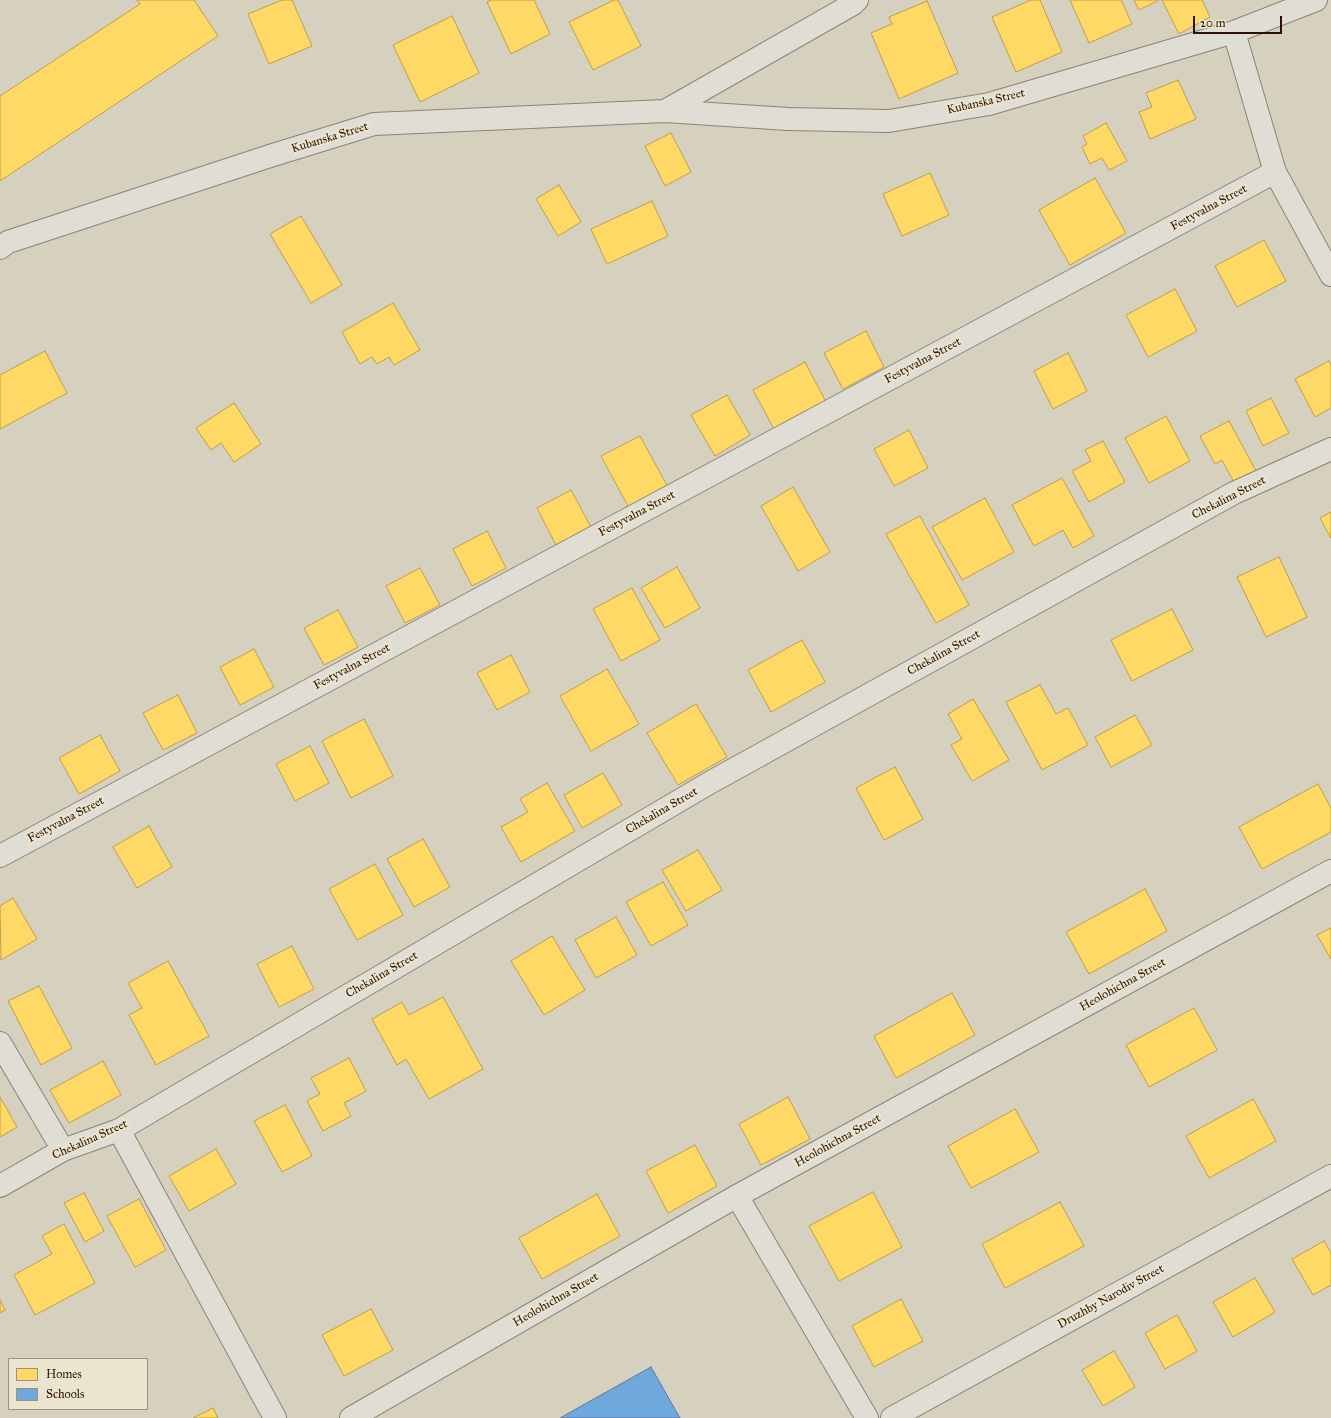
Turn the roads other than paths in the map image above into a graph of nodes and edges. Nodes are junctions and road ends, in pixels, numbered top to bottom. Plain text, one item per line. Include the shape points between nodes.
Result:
1 (857, 0) edge
2 (1316, 0) edge
3 (1291, 4) edge
4 (1234, 32) junction
5 (665, 111) junction
6 (1275, 172) junction
7 (4, 245) edge
8 (1331, 275) edge
9 (1331, 449) edge
10 (0, 856) edge
11 (1331, 872) edge
12 (0, 1043) edge
13 (119, 1130) junction
14 (63, 1150) junction
15 (1331, 1176) edge
16 (0, 1186) edge
17 (737, 1196) junction
18 (275, 1418) edge
19 (350, 1418) edge
20 (867, 1418) edge
21 (892, 1418) edge

1 - 5 street, Kubanska Street
2 - 3 street, Kubanska Street
3 - 4 street, Kubanska Street
4 - 5 street, Kubanska Street via 989,104 889,121
4 - 6 street
5 - 7 street, Kubanska Street via 374,124
6 - 8 street
6 - 10 street, Festyvalna Street
9 - 13 street, Chekalina Street via 1234,493 711,782
11 - 17 street, Heolohichna Street
12 - 14 street
13 - 14 street, Chekalina Street
13 - 18 street
14 - 16 street, Chekalina Street
15 - 21 street, Druzhby Narodiv Street
17 - 19 street, Heolohichna Street
17 - 20 street

